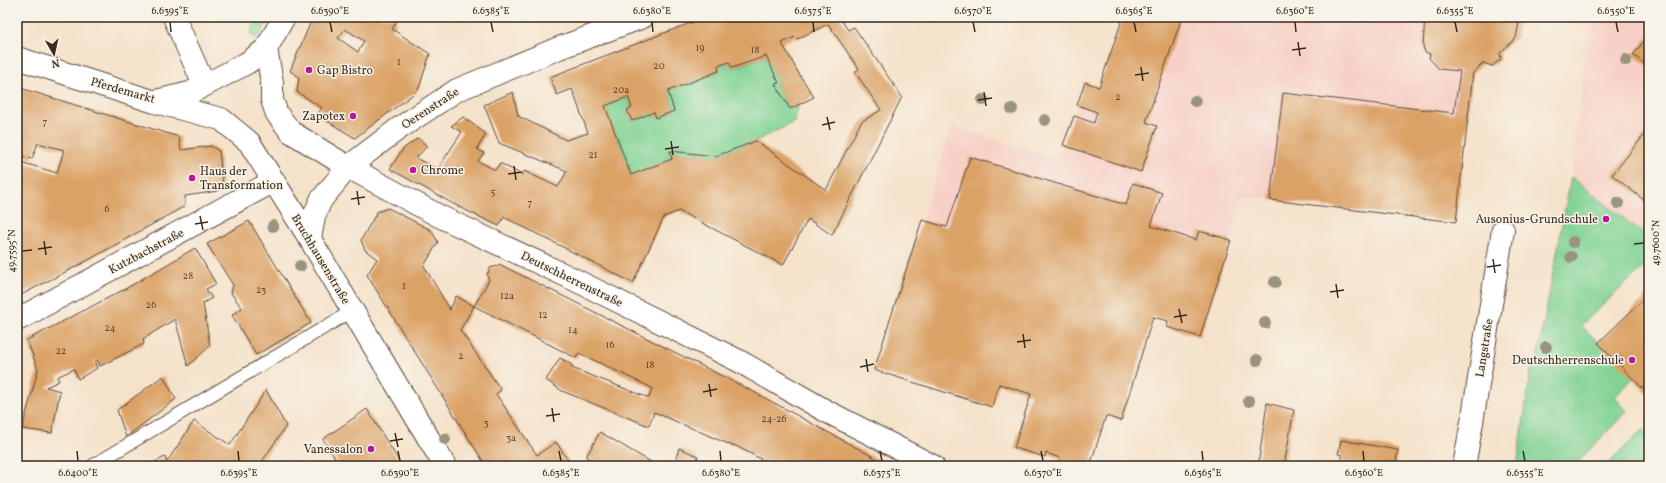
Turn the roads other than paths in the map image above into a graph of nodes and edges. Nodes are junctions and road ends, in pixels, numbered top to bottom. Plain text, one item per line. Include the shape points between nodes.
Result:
1 (174, 17) edge
2 (284, 17) edge
3 (643, 17) edge
4 (266, 49) junction
5 (17, 58) edge
6 (201, 78) dead end
7 (155, 102) junction
8 (348, 167) junction
9 (274, 181) junction
10 (1503, 230) dead end
11 (310, 239) junction
12 (352, 311) junction
13 (17, 320) edge
14 (92, 466) edge
15 (445, 466) edge
16 (933, 466) edge
17 (1464, 466) edge

1 - 6 street
2 - 4 street
3 - 8 street, Oerenstraße via 457,90 398,129
4 - 7 street, Pferdemarkt via 247,63 190,93
4 - 8 street, Deutschherrenstraße via 272,82 272,100 277,114 291,132
5 - 7 street, Pferdemarkt
7 - 9 street, Bruchhausenstraße via 221,120 249,142
8 - 11 street, Oerenstraße via 321,200 314,216
8 - 16 street, Deutschherrenstraße via 439,216 572,278 739,361 826,411
9 - 11 street, Bruchhausenstraße
9 - 13 street, Kutzbachstraße
10 - 17 street, Langstraße
11 - 12 street, Bruchhausenstraße
12 - 14 lane
12 - 15 street, Bruchhausenstraße

